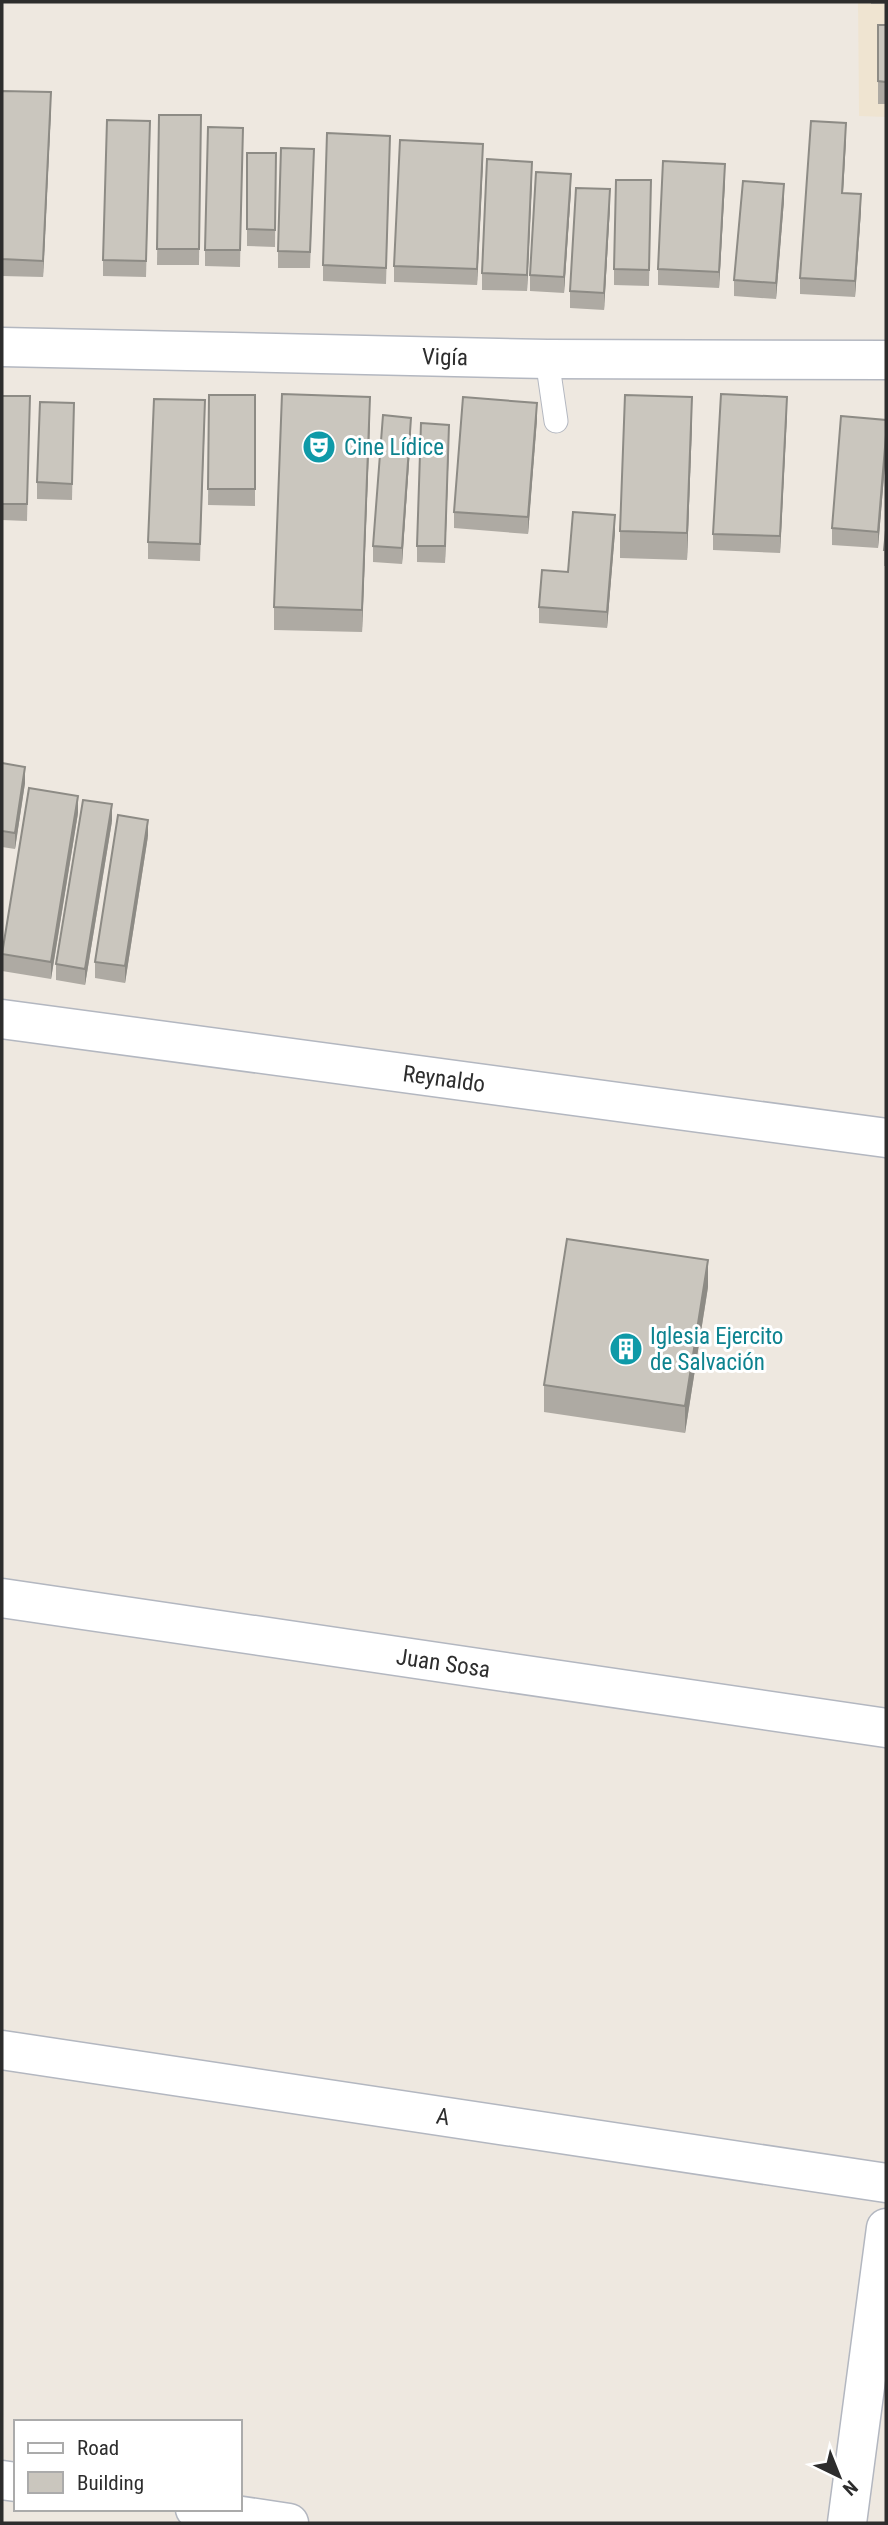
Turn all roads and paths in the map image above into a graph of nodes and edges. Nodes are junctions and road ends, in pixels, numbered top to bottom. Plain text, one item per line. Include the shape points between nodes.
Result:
1 (2, 347) edge
2 (547, 359) junction
3 (886, 359) edge
4 (556, 421) dead end
5 (2, 1019) edge
6 (886, 1138) edge
7 (2, 1598) edge
8 (886, 1728) edge
9 (2, 2050) edge
10 (886, 2183) edge
11 (886, 2228) edge
12 (208, 2511) edge
13 (289, 2523) edge
14 (847, 2523) edge

1 - 2 street, Vigía
2 - 3 street, Vigía
2 - 4 lane
5 - 6 street, Reynaldo
7 - 8 street, Juan Sosa
9 - 10 street, A
11 - 14 street
12 - 13 street

